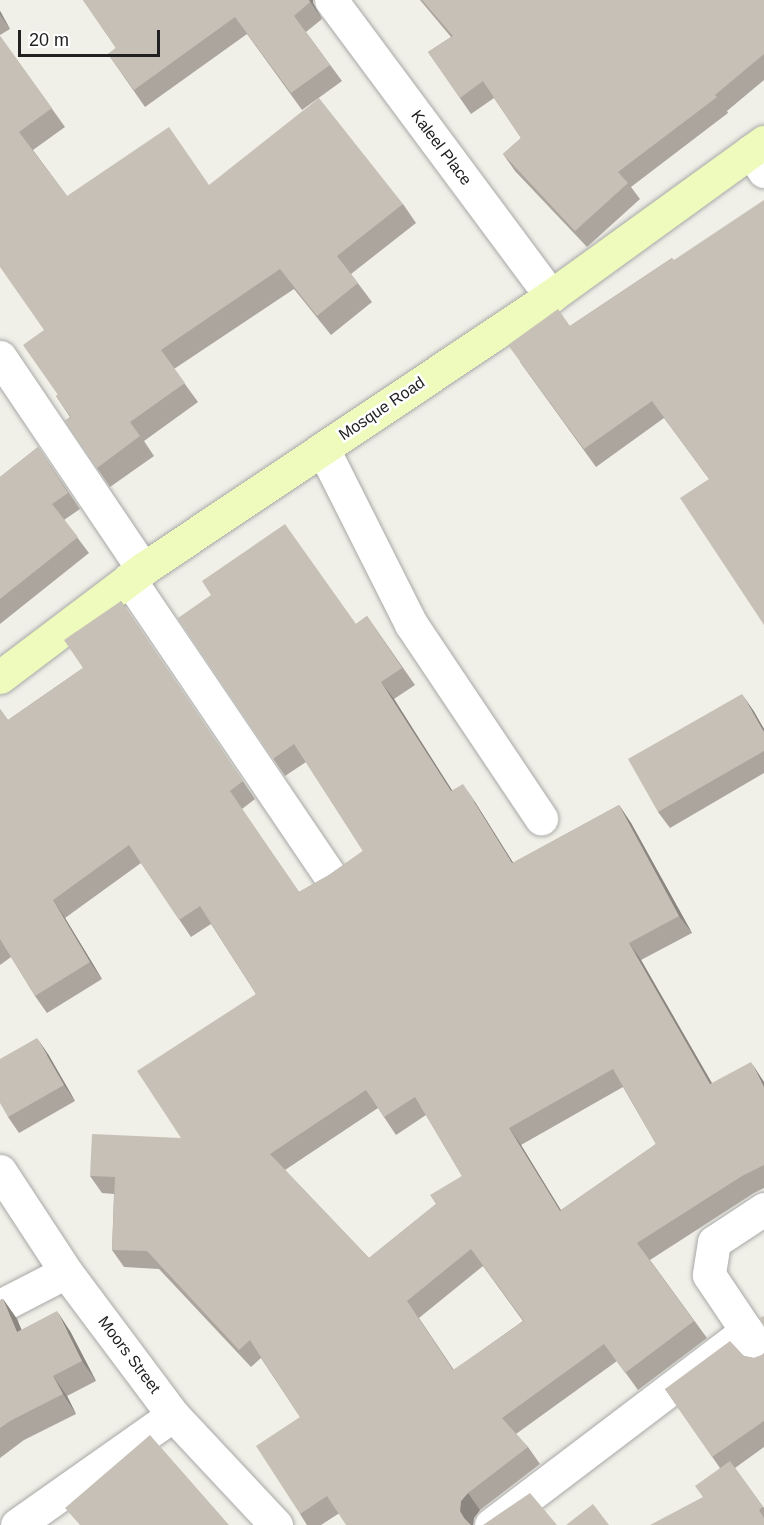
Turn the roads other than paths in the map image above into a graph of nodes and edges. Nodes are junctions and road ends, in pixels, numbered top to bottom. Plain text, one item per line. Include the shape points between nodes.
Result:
1 (331, 0) edge
2 (760, 154) edge
3 (551, 296) junction
4 (0, 357) edge
5 (322, 449) junction
6 (136, 574) junction
7 (0, 678) edge
8 (541, 818) dead end
9 (332, 877) edge
10 (0, 1171) edge
11 (764, 1209) edge
12 (66, 1272) junction
13 (0, 1306) edge
14 (755, 1344) edge
15 (173, 1415) junction
16 (17, 1525) edge
17 (276, 1525) edge
18 (491, 1525) edge

1 - 3 street, Kaleel Place
2 - 3 street, Mosque Road
3 - 5 street, Mosque Road
4 - 6 street
5 - 6 street, Mosque Road
5 - 8 street via 411,624
6 - 7 street, Mosque Road
6 - 9 street
10 - 12 street, Moors Street
11 - 14 street via 714,1242 709,1275
12 - 13 street
12 - 15 street, Moors Street
14 - 18 street
15 - 16 street
15 - 17 street, Moors Street

